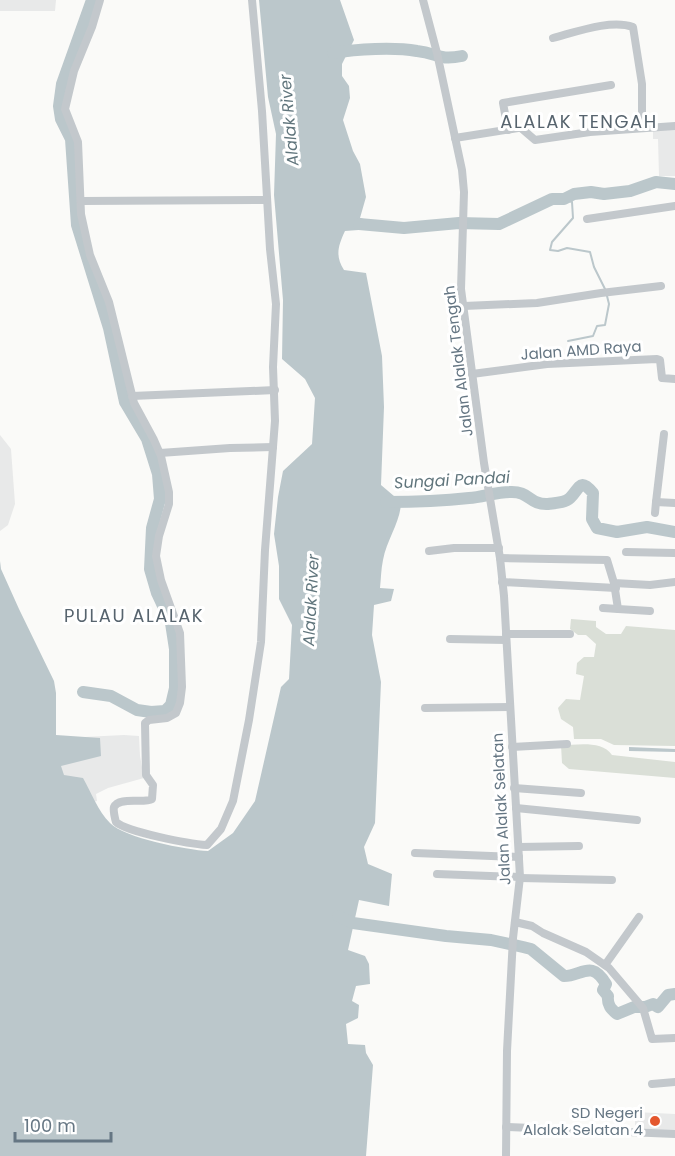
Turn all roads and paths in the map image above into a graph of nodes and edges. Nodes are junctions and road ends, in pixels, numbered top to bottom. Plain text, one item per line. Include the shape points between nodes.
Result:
1 (100, 0) edge
2 (252, 0) edge
3 (423, 0) edge
4 (553, 38) dead end
5 (611, 85) dead end
6 (675, 126) edge
7 (642, 127) junction
8 (508, 130) junction
9 (455, 138) junction
10 (267, 200) junction
11 (81, 201) junction
12 (675, 206) edge
13 (587, 219) dead end
14 (661, 286) dead end
15 (464, 306) junction
16 (472, 374) junction
17 (675, 379) edge
18 (275, 390) junction
19 (132, 396) junction
20 (664, 434) dead end
21 (273, 447) junction
22 (160, 453) junction
23 (490, 495) joint
24 (656, 502) junction
25 (675, 503) edge
26 (655, 513) dead end
27 (499, 548) junction
28 (429, 551) dead end
29 (626, 552) dead end
30 (675, 553) edge
31 (500, 558) junction
32 (502, 582) junction
33 (675, 582) edge
34 (615, 585) junction
35 (603, 608) dead end
36 (618, 609) junction
37 (650, 611) dead end
38 (570, 634) dead end
39 (506, 637) junction
40 (450, 639) dead end
41 (510, 707) junction
42 (425, 708) dead end
43 (567, 744) dead end
44 (512, 747) junction
45 (514, 788) junction
46 (581, 793) dead end
47 (516, 808) junction
48 (637, 820) dead end
49 (579, 846) dead end
50 (519, 847) junction
51 (415, 853) dead end
52 (519, 857) junction
53 (438, 874) dead end
54 (520, 878) junction
55 (612, 880) dead end
56 (639, 917) dead end
57 (515, 922) junction
58 (605, 965) junction
59 (675, 1038) edge
60 (675, 1082) edge
61 (652, 1084) dead end
62 (506, 1127) junction
63 (675, 1134) edge
64 (506, 1156) edge

1 - 11 street via 74,71 65,109 78,142
2 - 10 street
3 - 9 street, Jalan Alalak Tengah
4 - 7 street via 596,27 633,27 642,84
5 - 8 street via 503,103
6 - 7 street
7 - 8 street via 535,140 521,128
8 - 9 street
9 - 15 street, Jalan Alalak Tengah via 462,170
10 - 11 street
10 - 18 street via 276,304
11 - 19 street via 90,255 110,302
12 - 13 street
14 - 15 street via 537,303
15 - 16 street, Jalan Alalak Tengah
16 - 17 street, Jalan AMD Raya via 547,364 657,359 662,378
16 - 23 street, Jalan Alalak Tengah
18 - 19 street
18 - 21 street
19 - 22 street
20 - 24 street
21 - 22 street
21 - 22 street via 261,642 249,720 233,801 209,845 123,827 116,822 113,808 132,800 152,799 153,785 146,775 145,723 176,713 180,703 180,633 156,556 169,497
23 - 27 street, Jalan Alalak Selatan
24 - 25 street
24 - 26 street
27 - 28 street
27 - 31 street, Jalan Alalak Selatan
29 - 30 street
31 - 32 street, Jalan Alalak Selatan
31 - 34 street via 607,560
32 - 34 street
32 - 39 street, Jalan Alalak Selatan
33 - 34 street
34 - 36 street
35 - 36 street
36 - 37 street
38 - 39 street
39 - 40 street
39 - 41 street, Jalan Alalak Selatan
41 - 42 street
41 - 44 street, Jalan Alalak Selatan
43 - 44 street
44 - 45 street, Jalan Alalak Selatan
45 - 46 street
45 - 47 street, Jalan Alalak Selatan
47 - 48 street
47 - 50 street, Jalan Alalak Selatan
49 - 50 street
50 - 52 street, Jalan Alalak Selatan
51 - 52 street
52 - 54 street, Jalan Alalak Selatan
53 - 54 street
54 - 55 street
54 - 57 street, Jalan Alalak Selatan
56 - 58 street
57 - 58 street via 532,926
57 - 62 street, Jalan Alalak Selatan
58 - 59 street via 641,1005 652,1039
60 - 61 street
62 - 63 street
62 - 64 street, Jalan Alalak Selatan

